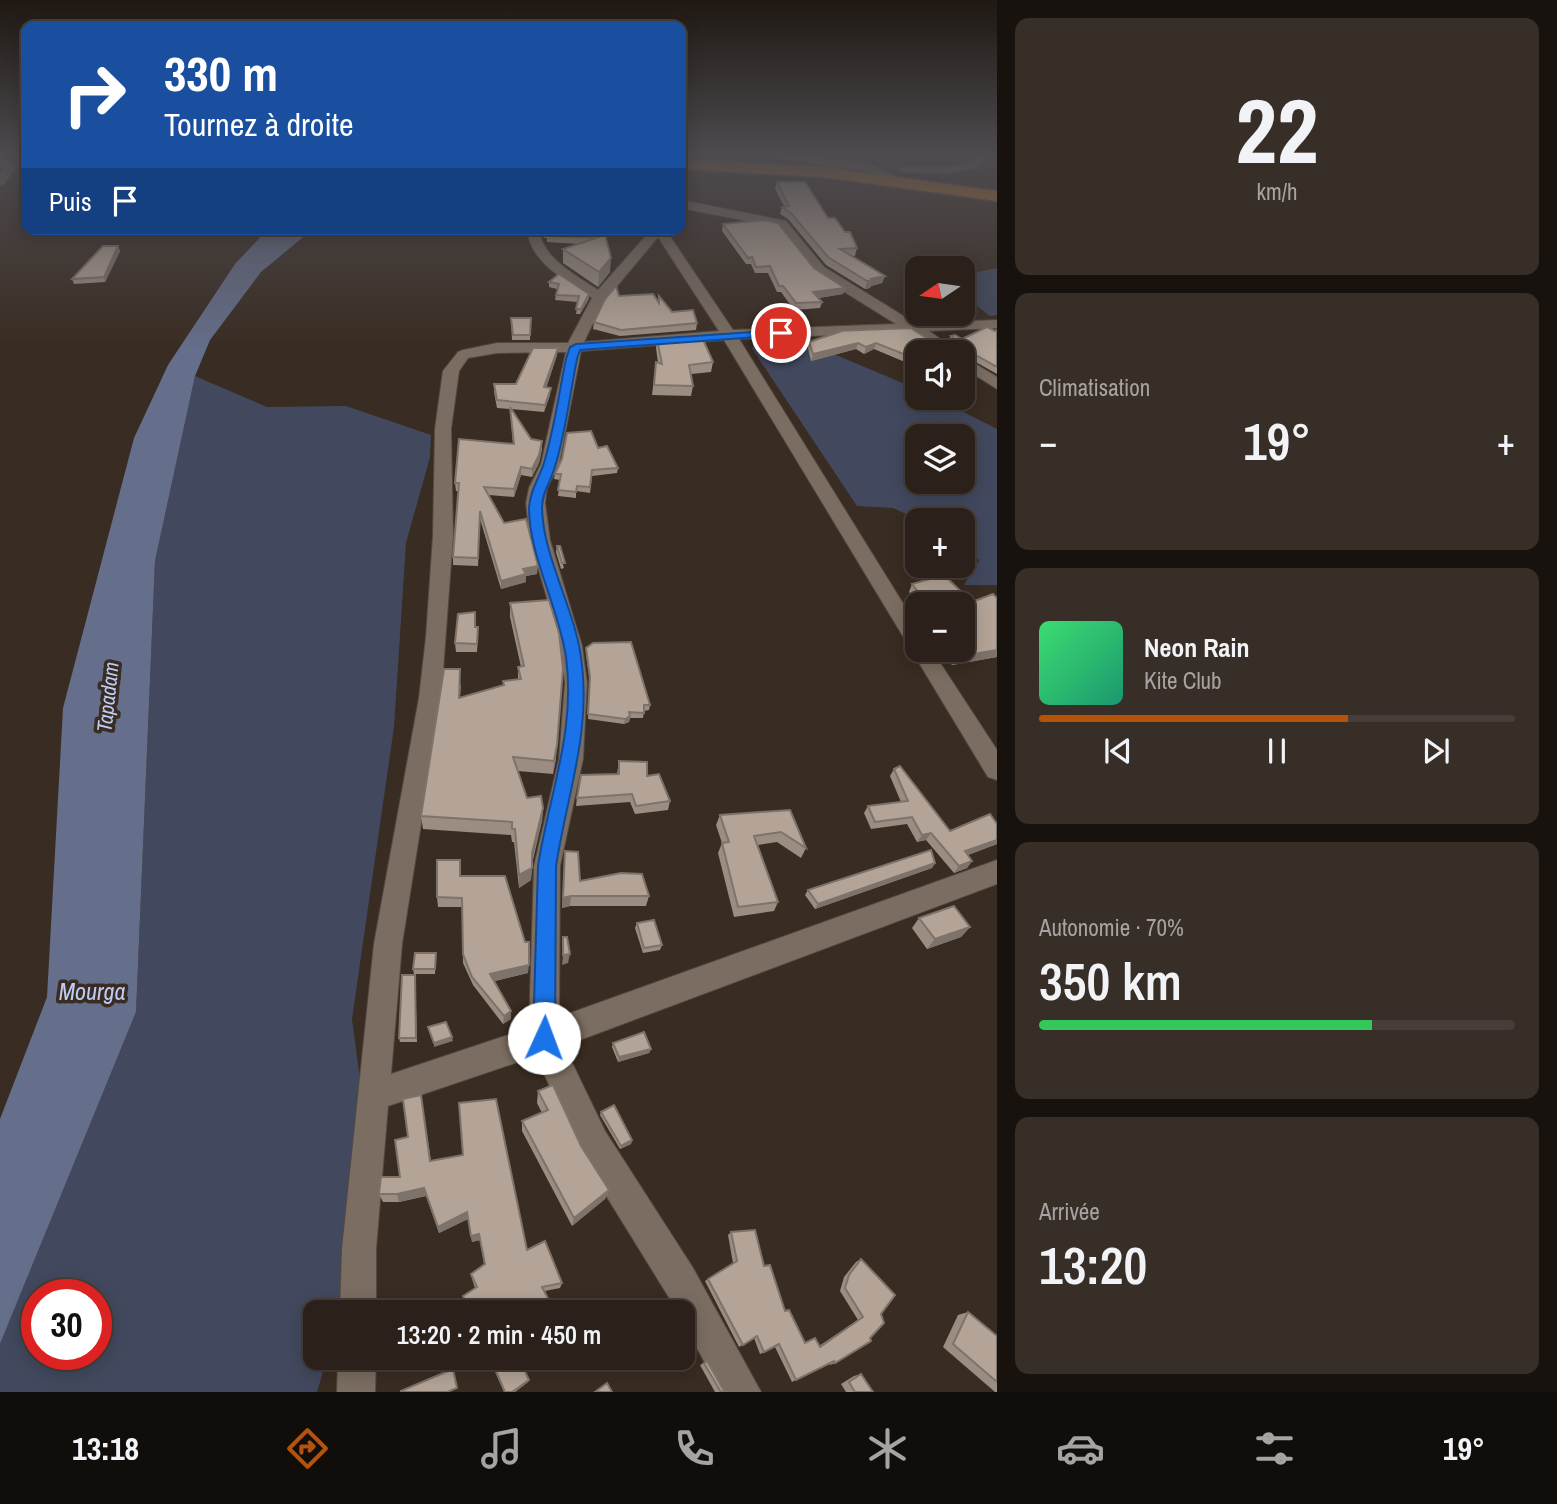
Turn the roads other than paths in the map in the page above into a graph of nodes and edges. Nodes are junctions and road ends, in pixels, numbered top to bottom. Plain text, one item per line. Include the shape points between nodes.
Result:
1 (767, 221) edge
2 (533, 235) edge
3 (654, 235) edge
4 (663, 235) edge
5 (601, 298) junction
6 (997, 324) edge
7 (913, 327) junction
8 (728, 335) junction
9 (933, 340) edge
10 (576, 347) junction
11 (975, 368) edge
12 (997, 384) edge
13 (905, 625) edge
14 (928, 662) edge
15 (997, 770) edge
16 (997, 872) edge
17 (544, 1038) junction
18 (372, 1096) junction
19 (358, 1300) edge
20 (357, 1370) edge
21 (356, 1392) edge
22 (742, 1392) edge

1 - 7 street via 782,224 819,270
2 - 5 street via 542,254
3 - 5 street
4 - 8 street
5 - 10 street via 583,325
6 - 7 street
7 - 8 street
7 - 9 street
8 - 10 street
8 - 13 street
10 - 17 street via 536,512 573,653 576,681 567,780 547,866
10 - 18 street via 479,351 463,355 450,371 443,429 443,536 432,686 388,944
11 - 12 street
14 - 15 street
16 - 17 street
17 - 18 street
17 - 22 street via 593,1143 680,1281
18 - 19 street
20 - 21 street

